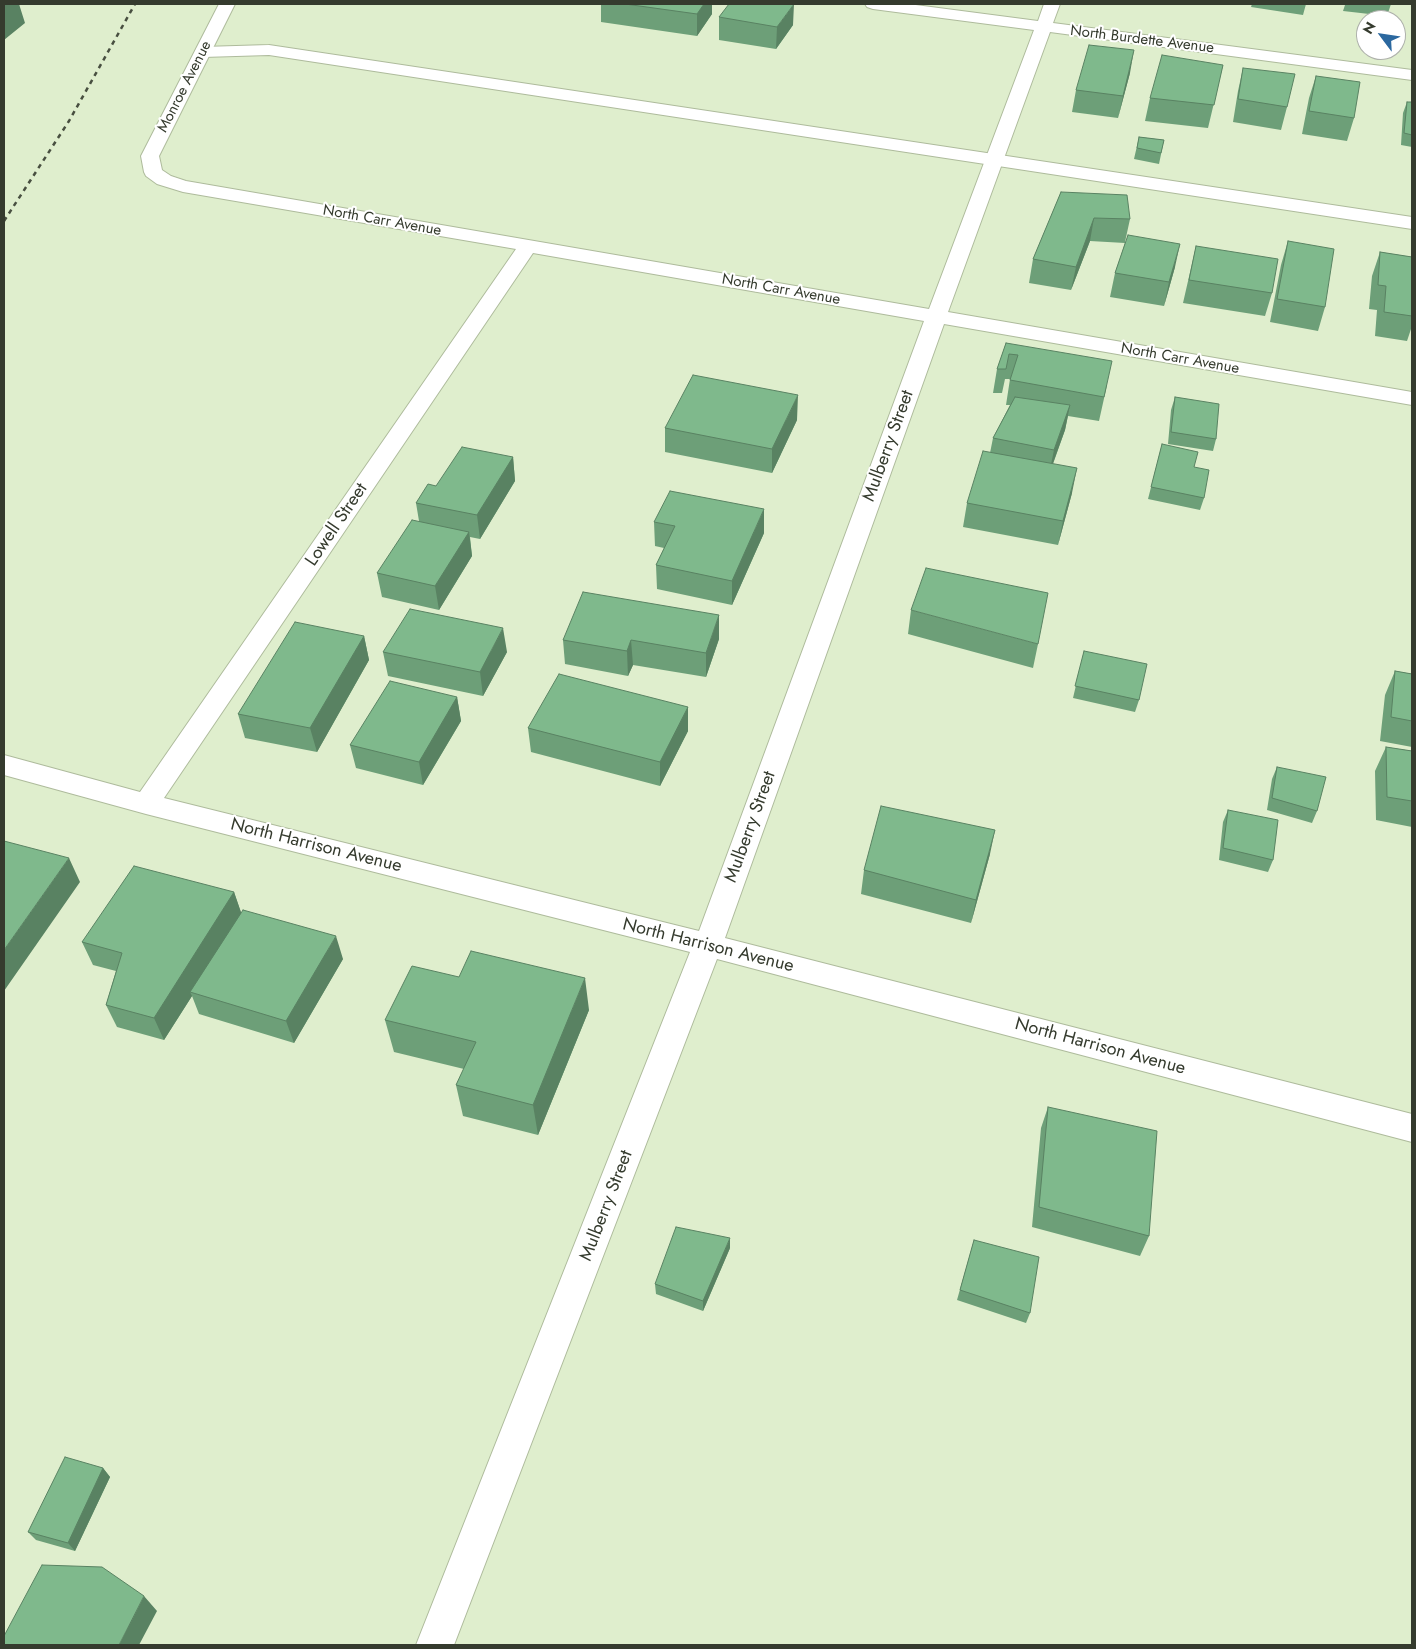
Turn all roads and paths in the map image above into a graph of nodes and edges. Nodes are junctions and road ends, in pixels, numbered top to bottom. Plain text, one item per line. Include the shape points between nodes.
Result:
1 (227, 4) edge
2 (872, 4) edge
3 (1047, 15) edge
4 (203, 52) junction
5 (1412, 75) edge
6 (994, 159) junction
7 (153, 172) joint
8 (1412, 223) edge
9 (527, 247) junction
10 (936, 317) junction
11 (1412, 399) edge
12 (4, 765) edge
13 (146, 804) junction
14 (708, 945) junction
15 (1412, 1128) edge
16 (436, 1645) edge

1 - 4 street, Monroe Avenue
2 - 3 street, North Burdette Avenue
3 - 5 street, North Burdette Avenue
3 - 6 street, Mulberry Street
4 - 6 street via 269,50
4 - 7 street, Monroe Avenue via 150,156
6 - 8 street
6 - 10 street, Mulberry Street
7 - 9 street, North Carr Avenue via 164,180 183,186
9 - 10 street, North Carr Avenue
9 - 13 street, Lowell Street
10 - 11 street, North Carr Avenue
10 - 14 street, Mulberry Street
12 - 13 street, North Harrison Avenue
13 - 14 street, North Harrison Avenue
14 - 15 street, North Harrison Avenue
14 - 16 street, Mulberry Street

